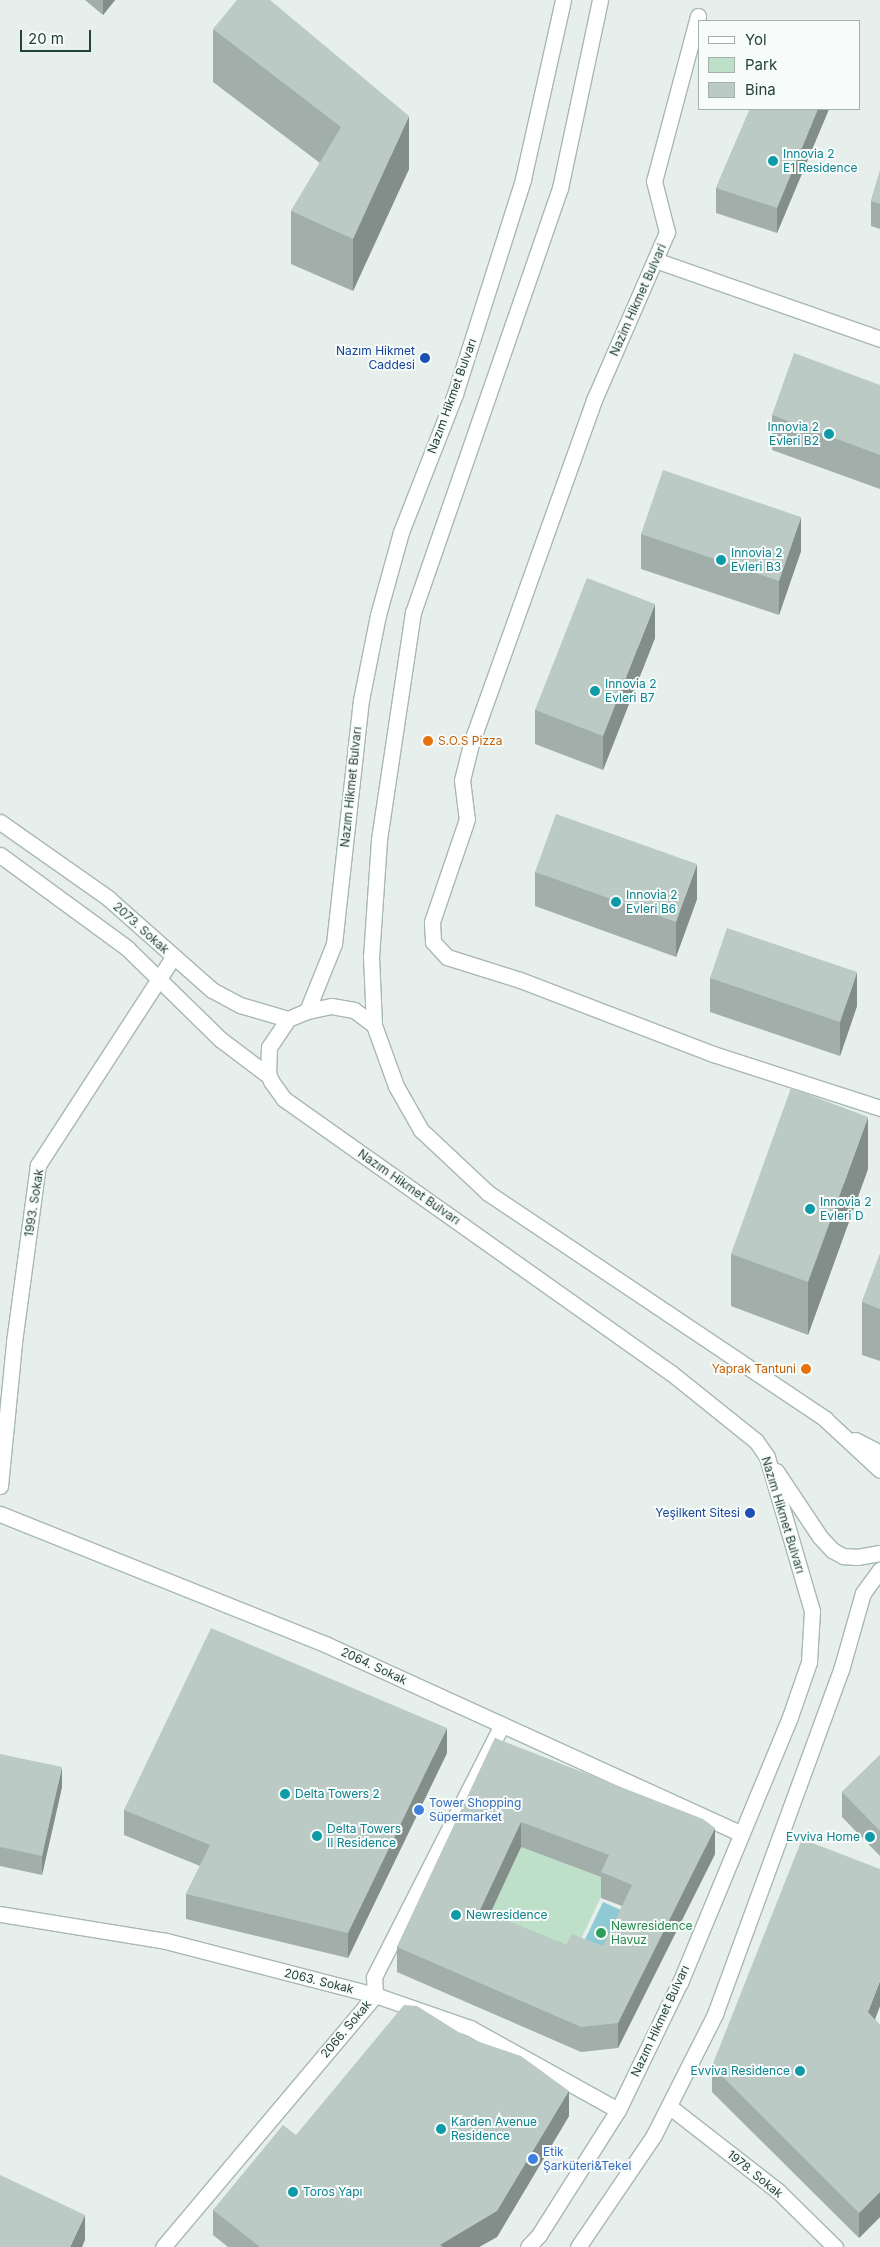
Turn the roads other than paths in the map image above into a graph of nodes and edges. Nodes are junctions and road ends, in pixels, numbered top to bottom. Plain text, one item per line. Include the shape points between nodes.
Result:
1 (563, 0) edge
2 (600, 0) edge
3 (698, 16) dead end
4 (656, 260) junction
5 (880, 339) edge
6 (0, 822) edge
7 (0, 855) edge
8 (173, 957) junction
9 (160, 978) junction
10 (307, 1010) junction
11 (288, 1019) junction
12 (374, 1025) junction
13 (269, 1076) junction
14 (880, 1108) edge
15 (842, 1433) junction
16 (880, 1453) edge
17 (767, 1457) junction
18 (880, 1470) edge
19 (0, 1486) edge
20 (0, 1514) edge
21 (880, 1553) edge
22 (880, 1570) edge
23 (502, 1725) junction
24 (741, 1834) junction
25 (0, 1914) edge
26 (375, 1995) junction
27 (670, 2107) junction
28 (618, 2110) junction
29 (543, 2241) edge
30 (163, 2247) edge
31 (528, 2247) edge
32 (578, 2247) edge
33 (835, 2247) edge

1 - 10 main road, Nazım Hikmet Bulvarı via 523,179 455,394 400,532 378,615 361,700 334,944
2 - 12 main road via 560,188 412,612 378,840 371,956
3 - 4 main road, Nazim Hikmet Bulvari via 654,182 667,232
4 - 5 main road
4 - 14 main road, Nazim Hikmet Bulvari via 603,379 472,740 462,780 467,819 432,922 433,942 447,957 520,980 713,1054
6 - 8 main road, 2073. Sokak via 108,898
7 - 9 main road, 2073. Sokak via 127,948
8 - 9 main road, 1993. Sokak
8 - 11 main road, 2073. Sokak via 212,990 240,1005
9 - 13 main road, 2073. Sokak via 220,1039
9 - 19 main road, 1993. Sokak via 38,1166 14,1342
10 - 11 main road
10 - 12 main road via 331,1006 354,1010
11 - 13 main road via 269,1047
12 - 15 main road via 396,1086 421,1130 488,1193
13 - 17 main road, Nazım Hikmet Bulvarı via 284,1099 670,1372 756,1441
15 - 16 main road
15 - 18 main road
17 - 21 main road via 832,1550 844,1556 857,1557
17 - 24 main road, Nazım Hikmet Bulvarı via 812,1611 809,1662 790,1717
20 - 23 main road, 2064. Sokak via 325,1644
22 - 27 main road via 864,1594 841,1670 716,2014
23 - 24 main road, 2064. Sokak
23 - 26 main road, 2066. Sokak via 438,1862 374,1977
24 - 28 main road, Nazım Hikmet Bulvarı via 680,1982
25 - 26 main road, 2063. Sokak via 166,1941
26 - 28 main road, 2063. Sokak via 470,2028
26 - 30 main road, 2066. Sokak
27 - 32 main road
27 - 33 main road, 1978. Sokak via 778,2191
28 - 29 main road, Nazım Hikmet Bulvarı
29 - 31 main road, Nazım Hikmet Bulvarı

